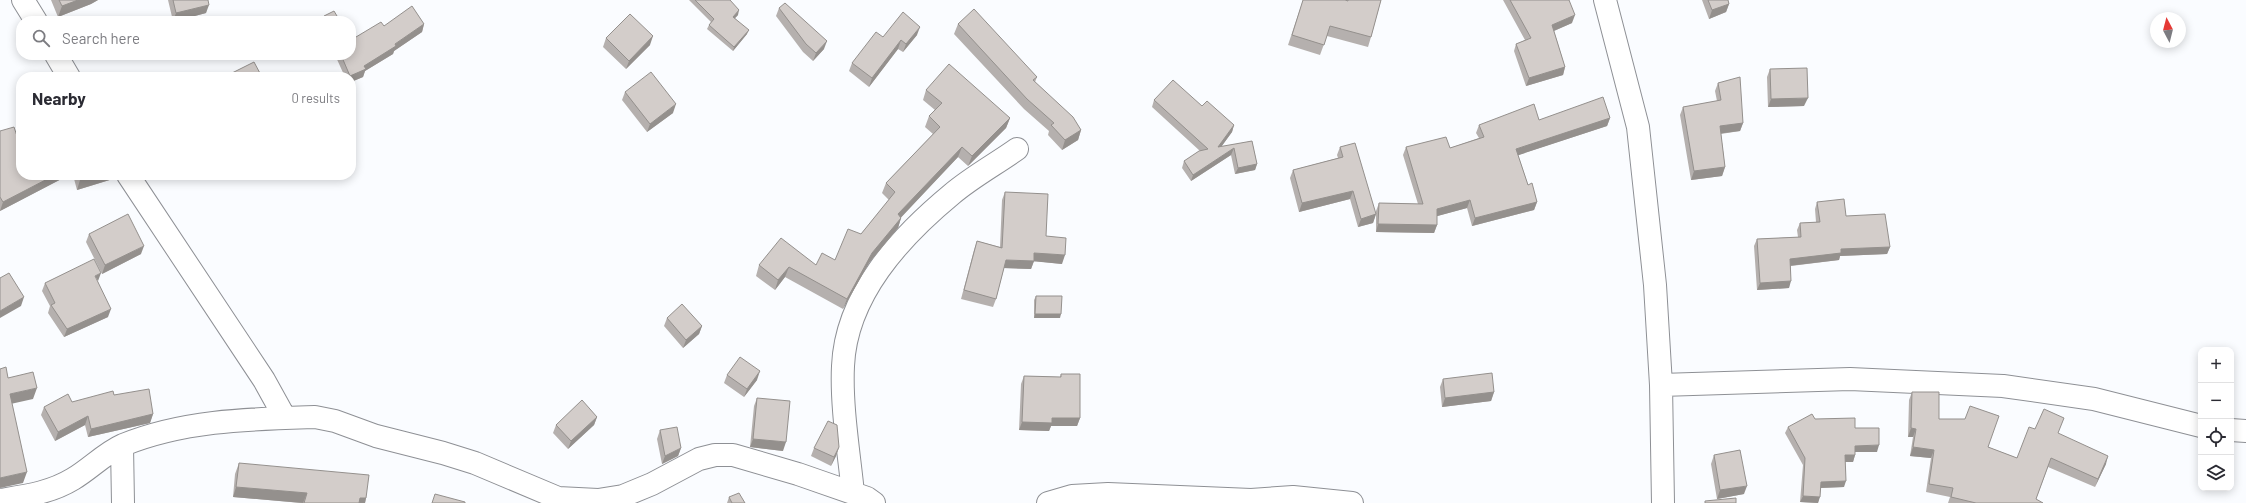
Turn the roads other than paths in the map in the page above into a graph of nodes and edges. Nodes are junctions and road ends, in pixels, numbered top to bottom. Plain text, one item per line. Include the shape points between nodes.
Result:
1 (24, 0) edge
2 (1605, 0) edge
3 (33, 16) edge
4 (59, 60) edge
5 (66, 72) edge
6 (1017, 149) dead end
7 (131, 180) edge
8 (1661, 385) junction
9 (284, 418) junction
10 (2198, 425) edge
11 (2234, 430) edge
12 (2246, 431) edge
13 (122, 446) junction
14 (853, 493) junction
15 (0, 500) edge
16 (123, 503) edge
17 (874, 503) edge
18 (1048, 503) edge
19 (1352, 503) edge
20 (1663, 503) edge

1 - 3 street
2 - 8 street via 1638,127 1655,285
4 - 5 street
6 - 14 street via 953,193 916,226 870,284 851,319 843,366
7 - 9 street via 264,380
8 - 10 street via 1850,379 2003,386 2094,399
8 - 20 street
9 - 13 street via 194,425
9 - 14 street via 315,417 335,421 376,436 475,463 558,498 598,500 623,496 699,459 715,455 733,455
11 - 12 street
13 - 15 street via 73,480 51,490
13 - 16 street
14 - 17 street
18 - 19 street via 1072,496 1108,494 1251,500 1292,497

